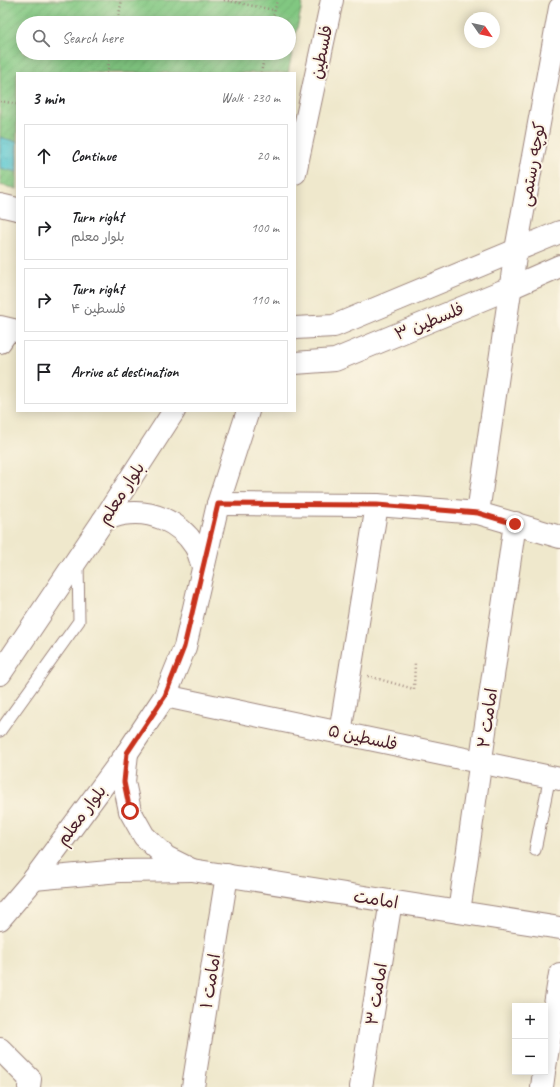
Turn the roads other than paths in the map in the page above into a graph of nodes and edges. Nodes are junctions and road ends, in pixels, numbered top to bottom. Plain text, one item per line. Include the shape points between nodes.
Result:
1 (332, 0) edge
2 (560, 8) edge
3 (296, 168) edge
4 (0, 205) edge
5 (16, 209) edge
6 (560, 232) edge
7 (516, 250) junction
8 (559, 268) edge
9 (510, 288) junction
10 (296, 328) edge
11 (296, 364) edge
12 (173, 412) edge
13 (248, 412) edge
14 (218, 504) junction
15 (377, 505) junction
16 (478, 513) junction
17 (103, 520) junction
18 (515, 524) junction
19 (560, 537) edge
20 (78, 557) junction
21 (203, 566) junction
22 (0, 674) edge
23 (165, 696) junction
24 (0, 731) edge
25 (340, 733) junction
26 (127, 753) junction
27 (480, 762) junction
28 (555, 778) edge
29 (535, 850) dead end
30 (192, 870) junction
31 (227, 875) junction
32 (34, 879) junction
33 (391, 901) junction
34 (458, 912) junction
35 (0, 919) edge
36 (560, 928) edge
37 (560, 974) edge
38 (548, 1048) edge
39 (0, 1049) edge
40 (544, 1075) edge
41 (29, 1087) edge
42 (193, 1087) edge
43 (361, 1087) edge
44 (542, 1087) edge

1 - 3 street, فلسطین
2 - 7 street, کوچه رستمی
4 - 5 street
6 - 7 street, فلسطین ۳
7 - 9 street, کوچه رستمی
7 - 10 street, فلسطین ۳ via 334,326
8 - 9 street, فلسطین ۳
9 - 11 street, فلسطین ۳ via 335,360
9 - 16 street, کوچه رستمی
12 - 17 street, بلوار معلم
13 - 14 street, بلوار معلم
14 - 15 street
14 - 21 street, بلوار معلم
15 - 16 street
15 - 25 street
16 - 18 street
17 - 20 street, بلوار معلم
17 - 21 street via 123,514 144,513 164,519 182,530 195,546
18 - 19 street
18 - 27 street, امامت ۲
20 - 22 street, بلوار معلم
20 - 24 lane via 79,621
21 - 23 street, بلوار معلم via 184,647
23 - 25 street, فلسطین ۵
23 - 26 street, بلوار معلم
25 - 27 street, فلسطین ۵
26 - 30 street via 124,782 130,811 144,836 166,857
26 - 32 street, بلوار معلم
27 - 28 street, فلسطین ۵
27 - 34 street, امامت ۲
28 - 29 lane
30 - 31 street, امامت
30 - 32 street via 119,871
31 - 33 street, امامت
31 - 42 street, امامت ۱
32 - 35 street, بلوار معلم
33 - 34 street, امامت
33 - 43 street, امامت ۳
34 - 36 street, امامت
37 - 38 street
39 - 41 street via 30,1079
40 - 44 street

